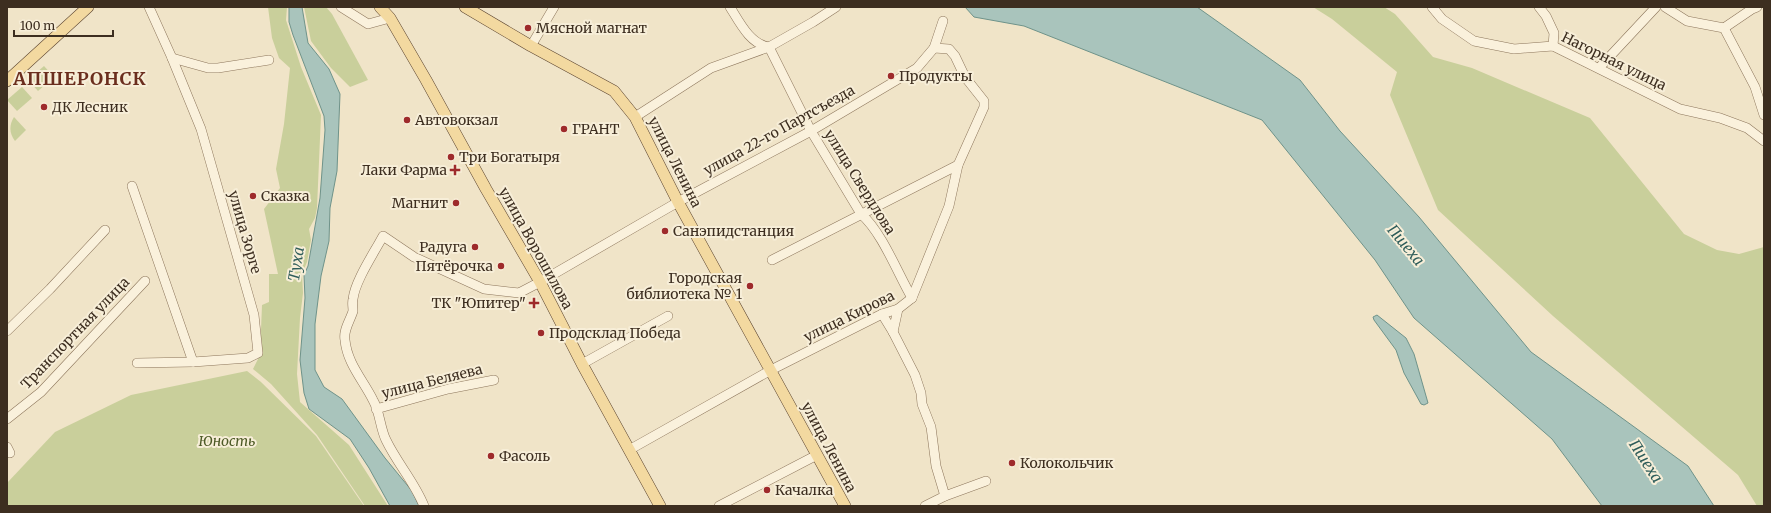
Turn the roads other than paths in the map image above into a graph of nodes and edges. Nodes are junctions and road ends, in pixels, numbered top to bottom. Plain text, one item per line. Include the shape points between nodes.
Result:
1 (87, 7) edge
2 (149, 7) edge
3 (341, 7) edge
4 (380, 7) edge
5 (465, 7) edge
6 (554, 7) edge
7 (730, 7) edge
8 (836, 7) edge
9 (1432, 7) edge
10 (1539, 7) edge
11 (1656, 7) edge
12 (1665, 7) edge
13 (1757, 7) edge
14 (390, 18) junction
15 (942, 21) dead end
16 (1724, 28) junction
17 (531, 46) junction
18 (1553, 46) junction
19 (769, 47) junction
20 (934, 48) junction
21 (172, 58) junction
22 (269, 60) dead end
23 (1599, 68) junction
24 (7, 81) edge
25 (1764, 115) edge
26 (635, 117) junction
27 (811, 131) junction
28 (1764, 141) edge
29 (958, 165) junction
30 (132, 186) dead end
31 (678, 202) junction
32 (861, 214) junction
33 (105, 230) dead end
34 (772, 260) dead end
35 (145, 281) dead end
36 (540, 282) junction
37 (912, 298) junction
38 (898, 309) junction
39 (882, 314) junction
40 (668, 316) dead end
41 (7, 331) edge
42 (893, 332) junction
43 (193, 362) junction
44 (137, 364) dead end
45 (582, 364) junction
46 (771, 370) junction
47 (494, 380) dead end
48 (375, 405) junction
49 (7, 419) edge
50 (629, 450) junction
51 (817, 454) junction
52 (986, 481) dead end
53 (945, 496) junction
54 (424, 506) edge
55 (660, 506) edge
56 (719, 506) edge
57 (844, 506) edge
58 (925, 506) edge

1 - 24 main road
2 - 21 street, улица Зорге
3 - 14 street via 368,24
4 - 14 main road, улица Ворошилова
5 - 17 main road, улица Ленина
6 - 17 street
7 - 19 street via 754,41 760,46
8 - 19 street
9 - 18 street, Нагорная улица via 1442,19 1474,40 1514,49
10 - 18 street via 1554,33
11 - 23 street
12 - 16 street via 1687,21
13 - 16 street
14 - 36 main road, улица Ворошилова
15 - 20 street, улица 22-го Партсъезда
16 - 25 street via 1755,87
17 - 26 main road, улица Ленина via 614,92
18 - 23 street, Нагорная улица
19 - 26 street via 711,68
19 - 27 street, улица Свердлова
20 - 27 street, улица 22-го Партсъезда via 917,68
20 - 29 street, улица Кирова via 949,50 955,56 965,77 984,101 984,107
21 - 22 street via 208,68
21 - 43 street, улица Зорге via 201,129 254,314 258,353 248,358
23 - 28 street, Нагорная улица via 1680,109 1720,118 1747,128
26 - 31 main road, улица Ленина
27 - 31 street, улица 22-го Партсъезда
27 - 32 street, улица Свердлова
29 - 32 street
29 - 37 street, улица Кирова via 949,206
30 - 43 street
31 - 36 street, улица 22-го Партсъезда
31 - 46 main road, улица Ленина
32 - 34 street
32 - 37 street, улица Свердлова via 879,238
33 - 41 street
35 - 49 street, Транспортная улица via 41,392
36 - 45 main road, улица Ворошилова
36 - 48 street, улица 22-го Партсъезда via 519,293 484,289 414,257 383,236 357,287 344,339 354,368
37 - 38 street, улица Кирова
38 - 39 street, улица Кирова
38 - 42 street
39 - 42 street
39 - 46 street, улица Кирова
40 - 45 street
42 - 53 street via 915,375 921,393 922,404 931,427 936,466
43 - 44 street, улица Зорге
45 - 50 main road, улица Ворошилова
46 - 50 street, улица Кирова
46 - 51 main road, улица Ленина
47 - 48 street, улица Беляева
48 - 54 street via 385,439
50 - 55 main road, улица Ворошилова
51 - 56 street
51 - 57 main road, улица Ленина
52 - 53 street
53 - 58 street

